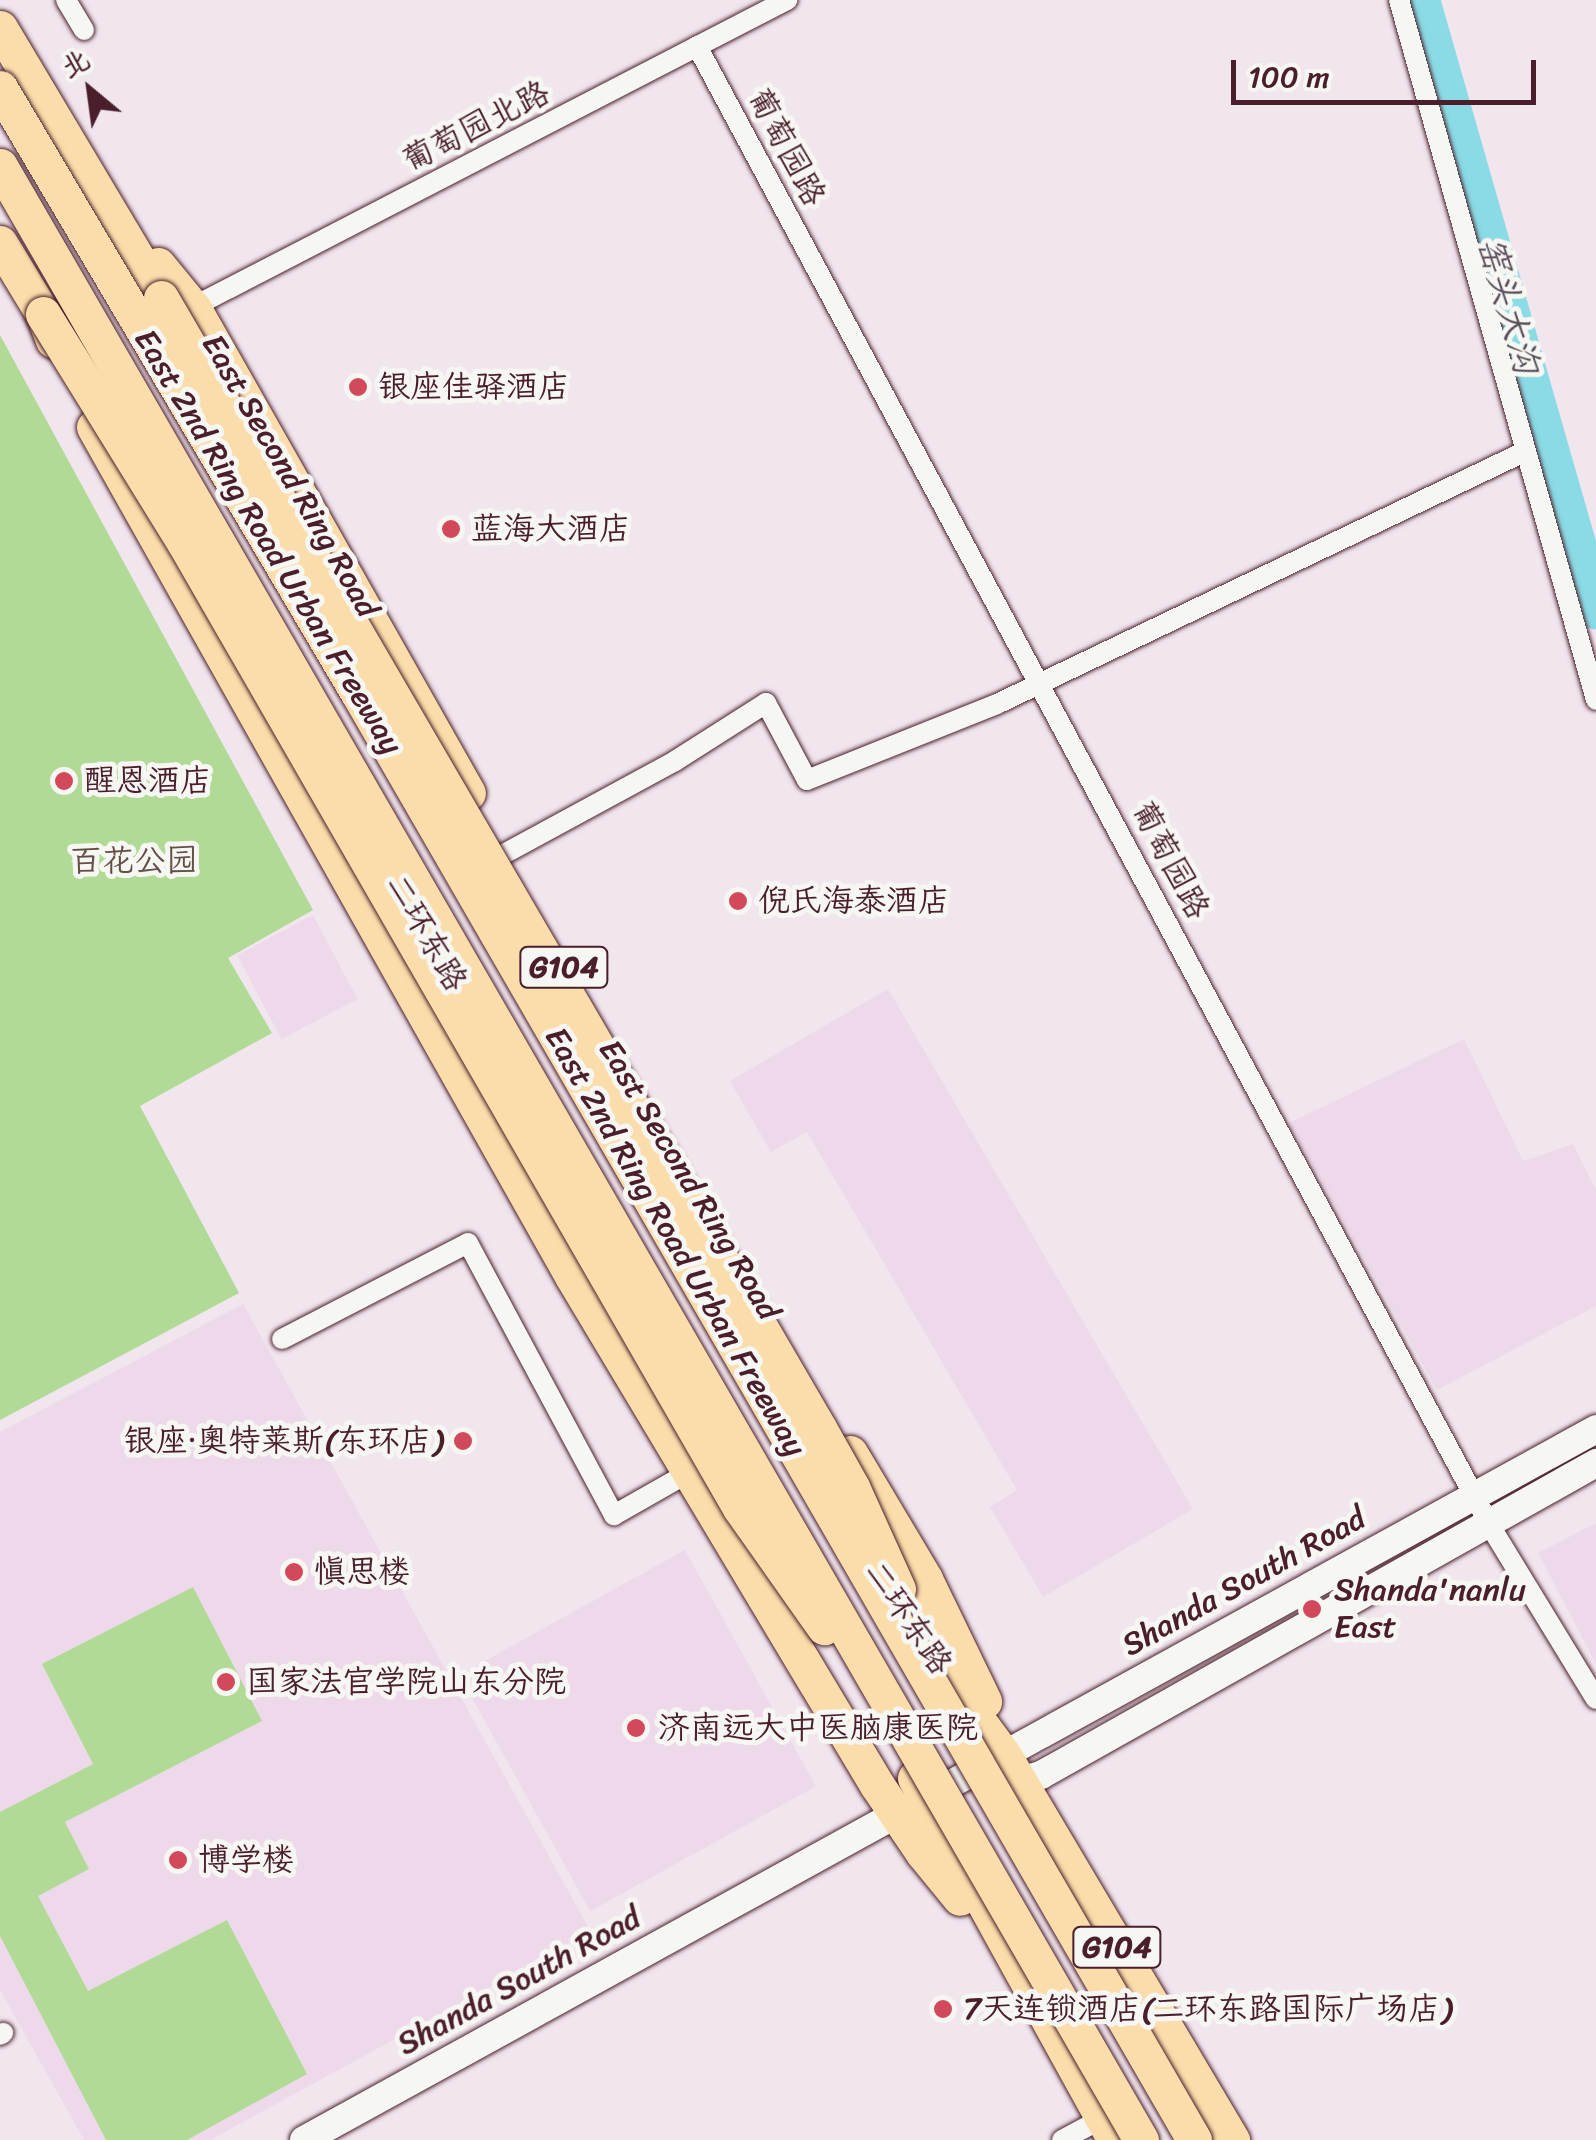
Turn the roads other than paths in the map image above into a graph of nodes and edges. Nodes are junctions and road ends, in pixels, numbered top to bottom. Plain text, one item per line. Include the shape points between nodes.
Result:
1 (66, 0) edge
2 (1399, 0) edge
3 (783, 1) edge
4 (0, 28) edge
5 (84, 30) dead end
6 (697, 46) junction
7 (0, 88) edge
8 (0, 166) edge
9 (0, 243) edge
10 (177, 303) junction
11 (43, 314) junction
12 (1526, 451) junction
13 (1040, 683) junction
14 (1596, 700) edge
15 (502, 855) junction
16 (758, 1296) junction
17 (282, 1339) dead end
18 (762, 1374) junction
19 (1596, 1429) edge
20 (1596, 1464) edge
21 (688, 1473) junction
22 (1475, 1496) junction
23 (851, 1529) junction
24 (794, 1568) junction
25 (925, 1580) junction
26 (760, 1595) junction
27 (802, 1623) junction
28 (834, 1643) junction
29 (809, 1676) junction
30 (1596, 1699) edge
31 (999, 1765) junction
32 (917, 1796) junction
33 (1109, 2129) edge
34 (316, 2137) edge
35 (1062, 2140) edge
36 (1141, 2140) edge
37 (1194, 2140) edge
38 (1232, 2140) edge

1 - 5 street
2 - 12 street
3 - 6 street, 葡萄园北路
4 - 10 highway, 二环东路 / G104 via 100,194
6 - 10 street, 葡萄园北路
6 - 13 street, 葡萄园路
7 - 31 highway, East 2nd Ring Road Urban Freeway, bridge
8 - 32 highway, East 2nd Ring Road Urban Freeway, bridge
9 - 11 highway, G104
10 - 15 highway, East Second Ring Road / G104 via 334,550
10 - 18 highway, 二环东路 / G104 via 170,346
10 - 31 highway, bridge via 852,1486
11 - 21 highway via 68,380
11 - 24 highway, 二环东路 / G104 via 79,334
11 - 32 highway, bridge via 185,544 740,1508
12 - 13 street
12 - 14 street
13 - 15 street via 807,780 766,703 675,762
13 - 22 street, 葡萄园路
15 - 16 highway, East Second Ring Road / G104
16 - 18 highway, 二环东路
16 - 25 highway, East Second Ring Road / G104
17 - 21 street via 468,1243 614,1515
18 - 23 highway, 二环东路 / G104
19 - 22 main road, Shanda South Road
20 - 31 main road, Shanda South Road
21 - 26 highway
22 - 30 street, 葡萄园路
22 - 31 main road, Shanda South Road
23 - 25 highway, 二环东路
23 - 31 highway, 二环东路 / G104
24 - 27 highway, 二环东路
24 - 28 highway, 二环东路 / G104
25 - 31 highway, East Second Ring Road / G104 via 995,1722
26 - 27 highway, 二环东路
26 - 29 highway
27 - 28 highway, 二环东路
27 - 29 highway, 二环东路
28 - 32 highway, 二环东路 / G104
29 - 32 highway
31 - 32 main road, Shanda South Road
31 - 37 highway, East 2nd Ring Road Urban Freeway, bridge
31 - 38 highway, East Second Ring Road / G104
32 - 33 highway, G104
32 - 34 main road, Shanda South Road
32 - 36 highway, East 2nd Ring Road Urban Freeway, bridge
33 - 35 street

